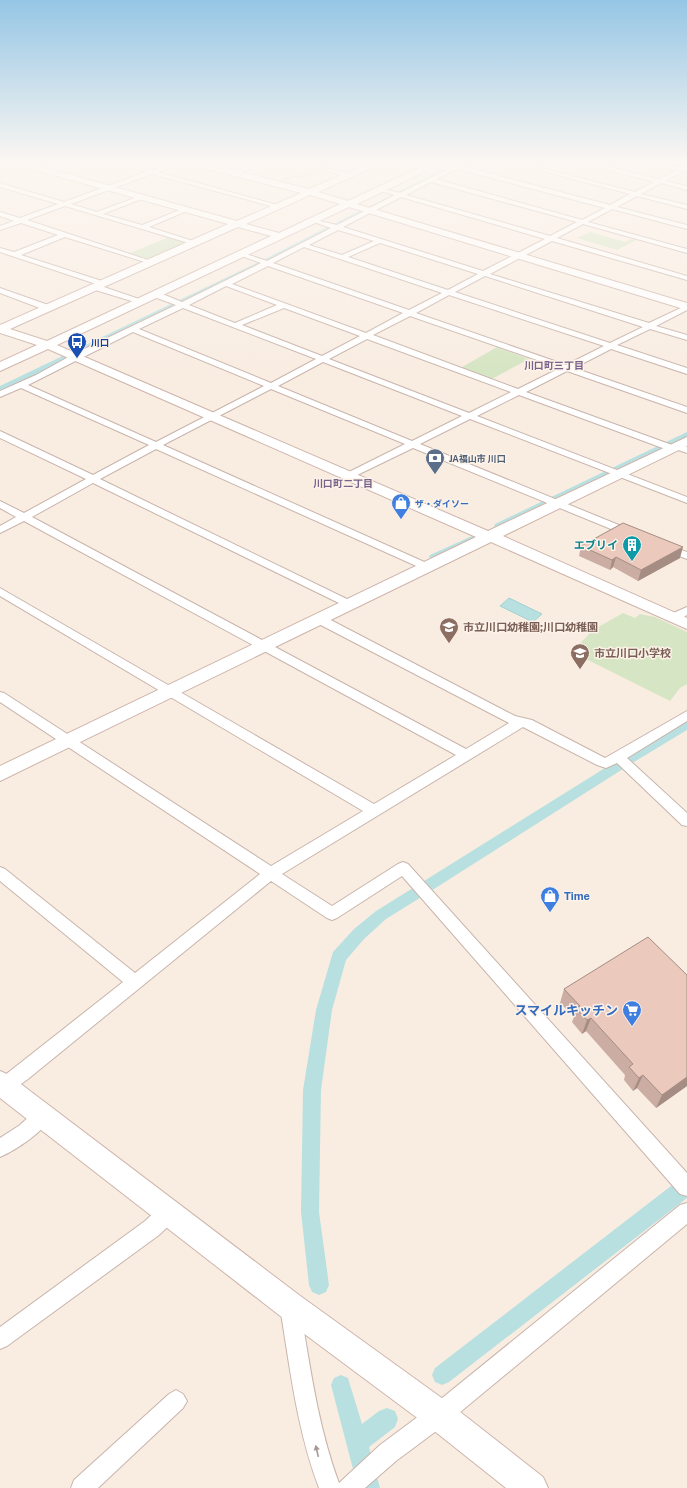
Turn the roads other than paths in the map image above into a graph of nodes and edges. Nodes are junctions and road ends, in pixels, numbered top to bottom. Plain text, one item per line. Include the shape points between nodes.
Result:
1 (49, 230) edge
2 (155, 230) edge
3 (223, 230) edge
4 (261, 230) edge
5 (292, 230) edge
6 (332, 230) edge
7 (345, 230) edge
8 (437, 230) edge
9 (522, 230) edge
10 (567, 230) edge
11 (613, 230) edge
12 (64, 235) junction
13 (280, 236) junction
14 (551, 239) junction
15 (380, 241) junction
16 (194, 243) junction
17 (304, 245) junction
18 (0, 250) edge
19 (687, 251) edge
20 (241, 254) junction
21 (14, 255) junction
22 (519, 256) junction
23 (343, 257) junction
24 (150, 262) junction
25 (268, 263) junction
26 (483, 274) junction
27 (687, 278) edge
28 (226, 284) junction
29 (98, 286) junction
30 (0, 290) edge
31 (448, 292) junction
32 (157, 295) junction
33 (141, 301) junction
34 (184, 305) junction
35 (282, 306) junction
36 (687, 307) edge
37 (48, 308) junction
38 (410, 313) junction
39 (236, 325) junction
40 (649, 326) junction
41 (0, 329) edge
42 (132, 329) junction
43 (367, 336) junction
44 (687, 338) edge
45 (48, 345) junction
46 (610, 346) junction
47 (70, 354) junction
48 (323, 359) junction
49 (0, 367) edge
50 (567, 368) junction
51 (687, 371) edge
52 (22, 385) junction
53 (271, 386) junction
54 (520, 392) junction
55 (0, 394) edge
56 (687, 410) edge
57 (470, 416) junction
58 (212, 417) junction
59 (0, 434) edge
60 (414, 444) junction
61 (156, 445) junction
62 (680, 446) edge
63 (620, 474) junction
64 (348, 476) junction
65 (94, 480) junction
66 (687, 500) edge
67 (558, 503) junction
68 (0, 504) edge
69 (24, 517) junction
70 (0, 530) edge
71 (489, 537) junction
72 (644, 538) edge
73 (658, 544) edge
74 (687, 556) edge
75 (427, 567) junction
76 (0, 590) edge
77 (349, 604) junction
78 (687, 610) edge
79 (673, 618) junction
80 (319, 619) junction
81 (687, 624) edge
82 (265, 645) junction
83 (171, 691) junction
84 (0, 696) edge
85 (687, 715) edge
86 (521, 722) junction
87 (68, 741) junction
88 (467, 755) junction
89 (618, 758) junction
90 (0, 774) edge
91 (374, 812) junction
92 (687, 820) edge
93 (0, 873) edge
94 (270, 874) junction
95 (135, 982) junction
96 (2, 1084) edge
97 (43, 1115) junction
98 (0, 1148) edge
99 (685, 1184) edge
100 (169, 1212) junction
101 (687, 1212) edge
102 (289, 1305) junction
103 (0, 1339) edge
104 (176, 1401) dead end
105 (439, 1415) junction
106 (353, 1483) edge
107 (521, 1484) edge
108 (82, 1488) edge
109 (330, 1488) edge

1 - 12 street
2 - 16 street
3 - 16 street
4 - 13 street
5 - 13 street
6 - 17 street
7 - 15 street
8 - 22 street
9 - 14 street
10 - 14 street
11 - 19 street
12 - 21 street
12 - 24 street
13 - 20 street
14 - 22 street
14 - 27 street
15 - 23 street
15 - 26 street
16 - 24 street
17 - 23 street
17 - 25 street
18 - 21 street
20 - 25 street
20 - 32 street
21 - 29 street
22 - 26 street
22 - 36 street
23 - 31 street
24 - 29 street
25 - 28 street
25 - 38 street
26 - 31 street
26 - 40 street
28 - 34 street
28 - 35 street
29 - 33 street
29 - 37 street
30 - 37 street
31 - 38 street
31 - 46 street
32 - 33 street
32 - 34 street
33 - 45 street
34 - 39 street
34 - 42 street
35 - 39 street
35 - 43 street
36 - 40 street
37 - 41 street
38 - 43 street
38 - 50 street
39 - 48 street
40 - 44 street
40 - 46 street
41 - 45 street
42 - 47 street
42 - 53 street
43 - 48 street
43 - 54 street
45 - 47 street
45 - 49 street
46 - 50 street
46 - 51 street
47 - 52 street via 39,377
47 - 58 street
48 - 53 street
48 - 57 street
50 - 54 street
50 - 56 street
52 - 55 street
52 - 61 street
53 - 58 street
53 - 60 street
54 - 57 street
54 - 62 street
57 - 60 street
57 - 63 street
58 - 61 street
58 - 64 street
59 - 65 street
60 - 64 street
60 - 67 street
61 - 65 street
61 - 75 street
62 - 63 street
63 - 66 street
63 - 67 street
64 - 71 street
65 - 69 street
65 - 77 street
67 - 71 street
67 - 72 street
68 - 69 street
69 - 70 street
69 - 82 street
71 - 75 street
71 - 79 street
73 - 74 street
75 - 77 street
76 - 83 street
77 - 80 street
78 - 79 street
79 - 81 street
80 - 82 street
80 - 86 street
82 - 83 street
82 - 88 street
83 - 87 street
83 - 91 street
84 - 87 street
85 - 89 street
86 - 88 street
86 - 89 street via 602,762
87 - 90 street
87 - 94 street
88 - 91 street
89 - 92 street
91 - 94 street
93 - 95 street
94 - 95 street
94 - 99 street via 332,914 403,868
95 - 96 street via 22,1073
96 - 97 street
97 - 98 street via 26,1131
97 - 100 street
100 - 102 street
100 - 103 street via 152,1228
101 - 105 street
102 - 105 street
109 -> 102 street via 319,1459 306,1405
104 - 108 street
105 - 106 street
105 - 107 street

